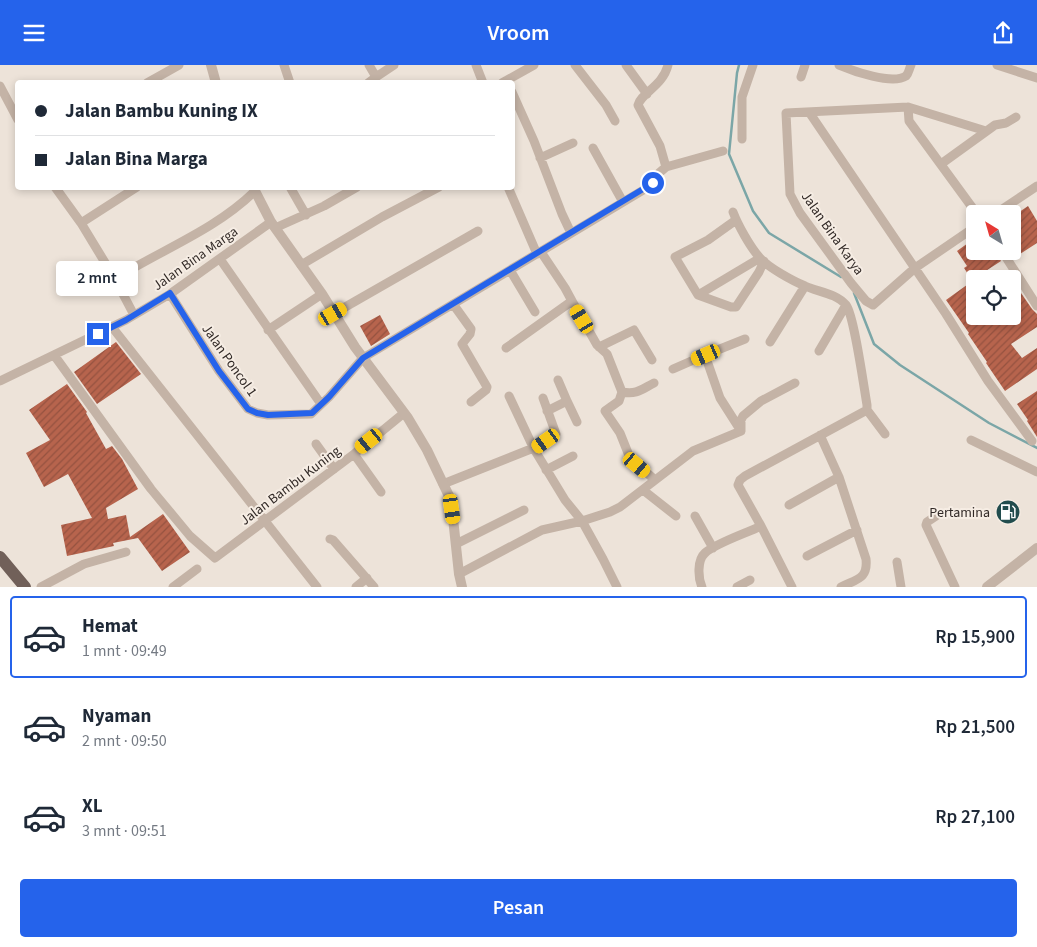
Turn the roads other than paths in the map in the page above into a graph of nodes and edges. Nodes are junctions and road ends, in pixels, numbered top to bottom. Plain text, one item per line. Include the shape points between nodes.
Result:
1 (179, 65) edge
2 (211, 65) edge
3 (284, 65) edge
4 (369, 65) edge
5 (394, 65) edge
6 (476, 65) edge
7 (534, 65) edge
8 (575, 65) edge
9 (626, 65) edge
10 (668, 65) edge
11 (753, 65) edge
12 (805, 65) edge
13 (839, 65) edge
14 (911, 65) edge
15 (1000, 65) edge
16 (376, 77) junction
17 (801, 77) dead end
18 (1037, 78) edge
19 (152, 80) edge
20 (215, 80) edge
21 (289, 80) edge
22 (372, 80) edge
23 (482, 80) edge
24 (509, 80) edge
25 (0, 86) edge
26 (647, 94) junction
27 (515, 99) edge
28 (908, 107) junction
29 (808, 112) junction
30 (15, 114) edge
31 (1016, 117) dead end
32 (614, 121) dead end
33 (986, 131) junction
34 (742, 139) dead end
35 (573, 143) dead end
36 (594, 148) dead end
37 (723, 151) dead end
38 (540, 157) junction
39 (941, 164) junction
40 (666, 167) junction
41 (1037, 187) edge
42 (57, 190) edge
43 (132, 190) edge
44 (254, 190) edge
45 (292, 190) edge
46 (352, 190) edge
47 (433, 190) edge
48 (509, 190) edge
49 (623, 202) junction
50 (971, 205) edge
51 (1009, 205) edge
52 (306, 215) junction
53 (81, 223) junction
54 (273, 225) junction
55 (478, 231) dead end
56 (571, 233) junction
57 (966, 233) edge
58 (539, 253) junction
59 (220, 259) junction
60 (762, 259) junction
61 (1008, 260) edge
62 (301, 265) junction
63 (915, 268) junction
64 (510, 270) junction
65 (115, 279) junction
66 (805, 286) junction
67 (170, 293) junction
68 (322, 294) junction
69 (698, 295) junction
70 (572, 301) junction
71 (453, 304) junction
72 (846, 305) junction
73 (1037, 305) edge
74 (535, 311) dead end
75 (333, 314) junction
76 (134, 315) junction
77 (112, 327) junction
78 (268, 330) junction
79 (745, 339) dead end
80 (770, 342) dead end
81 (600, 347) junction
82 (506, 348) dead end
83 (819, 351) dead end
84 (54, 355) junction
85 (706, 355) junction
86 (363, 358) junction
87 (652, 360) dead end
88 (673, 369) dead end
89 (558, 380) dead end
90 (0, 381) edge
91 (654, 383) dead end
92 (796, 383) dead end
93 (622, 392) junction
94 (509, 396) dead end
95 (543, 398) dead end
96 (567, 401) junction
97 (471, 403) dead end
98 (321, 404) junction
99 (867, 410) junction
100 (547, 411) junction
101 (404, 413) junction
102 (577, 422) dead end
103 (741, 431) junction
104 (885, 434) dead end
105 (820, 435) junction
106 (972, 440) dead end
107 (1032, 441) dead end
108 (316, 443) dead end
109 (534, 449) junction
110 (354, 453) junction
111 (573, 456) dead end
112 (334, 469) junction
113 (546, 470) junction
114 (1037, 472) edge
115 (839, 477) junction
116 (655, 480) junction
117 (443, 484) junction
118 (642, 490) junction
119 (382, 492) dead end
120 (789, 505) dead end
121 (524, 510) dead end
122 (676, 516) dead end
123 (695, 516) dead end
124 (936, 516) dead end
125 (264, 520) junction
126 (582, 521) junction
127 (762, 526) junction
128 (857, 530) junction
129 (330, 539) dead end
130 (456, 544) junction
131 (712, 548) junction
132 (1037, 549) edge
133 (126, 552) dead end
134 (807, 556) dead end
135 (0, 557) edge
136 (897, 562) dead end
137 (197, 569) dead end
138 (0, 570) edge
139 (459, 574) junction
140 (367, 578) junction
141 (750, 580) dead end
142 (14, 587) edge
143 (26, 587) edge
144 (41, 587) edge
145 (173, 587) edge
146 (317, 587) edge
147 (356, 587) edge
148 (374, 587) edge
149 (462, 587) edge
150 (617, 587) edge
151 (702, 587) edge
152 (737, 587) edge
153 (792, 587) edge
154 (841, 587) edge
155 (901, 587) edge
156 (955, 587) edge
157 (987, 587) edge

1 - 19 street
2 - 20 street
3 - 21 street
4 - 16 street
5 - 16 street
6 - 23 street
7 - 24 street
8 - 32 street via 606,105
9 - 26 street
10 - 26 street via 660,83
11 - 34 street via 742,97
12 - 17 street
13 - 14 street via 882,78 904,77
15 - 18 street
16 - 22 street
25 - 30 street
26 - 40 street via 639,99 638,105 660,146
27 - 38 street
28 - 29 street
28 - 33 street
28 - 39 street via 909,121
29 - 63 street
29 - 63 street, Jalan Bina Karya via 786,113 790,194 800,213 860,294 873,305
31 - 33 street
33 - 39 street
35 - 38 street
36 - 49 street
37 - 40 street
38 - 56 street
39 - 50 street
40 - 49 street via 650,187
41 - 51 street
42 - 53 street
43 - 53 street
44 - 54 street
44 - 65 street via 244,202 209,226
45 - 52 street
46 - 52 street, Jalan Bina Marga
47 - 62 street
48 - 58 street
49 - 56 street
52 - 54 street, Jalan Bina Marga
53 - 65 street
54 - 59 street, Jalan Bina Marga
54 - 62 street
55 - 75 street
56 - 58 street
57 - 63 street
58 - 64 street
58 - 70 street
59 - 67 street, Jalan Bina Marga
59 - 78 street
60 - 66 street
60 - 69 street
60 - 69 street via 759,272 736,307
60 - 69 street via 735,216 723,231 675,257
61 - 73 street
62 - 68 street
63 - 107 street via 988,381
64 - 71 street
64 - 74 street
65 - 76 street
66 - 72 street
66 - 80 street
67 - 76 street, Jalan Bina Marga
67 - 98 street, Jalan Poncol 1 via 219,371 248,409 268,415 308,414
68 - 75 street
68 - 78 street
70 - 81 street
70 - 82 street
71 - 86 street
71 - 97 street via 471,329 462,344 486,387
72 - 83 street
72 - 99 street
75 - 86 street
76 - 77 street, Jalan Bina Marga
77 - 84 street, Jalan Bina Marga
77 - 125 street
78 - 98 street
79 - 85 street
81 - 87 street via 634,330
81 - 93 street via 607,354
84 - 90 street, Jalan Bina Marga
84 - 125 street, Jalan Bambu Kuning via 151,489 190,536 214,558
85 - 88 street
85 - 103 street via 720,399
86 - 98 street
86 - 101 street
89 - 96 street
91 - 93 street via 631,394
92 - 103 street via 761,401 743,416
93 - 116 street via 619,401 605,411 620,433 630,458
94 - 109 street
95 - 100 street
96 - 100 street
96 - 102 street
99 - 104 street
99 - 105 street
100 - 109 street via 556,434
101 - 110 street, Jalan Bambu Kuning
101 - 117 street via 420,436
103 - 116 street via 693,451
105 - 115 street
105 - 127 street via 740,480 738,485
106 - 114 street
108 - 112 street
109 - 113 street
109 - 117 street
110 - 112 street, Jalan Bambu Kuning
110 - 119 street
111 - 113 street
112 - 125 street, Jalan Bambu Kuning
113 - 126 street
115 - 120 street
115 - 128 street
116 - 118 street
117 - 130 street via 452,509
118 - 122 street
118 - 126 street via 610,512
121 - 130 street
123 - 131 street
124 - 156 street via 926,525
125 - 146 street
126 - 139 street via 542,530
126 - 150 street
127 - 131 street
127 - 153 street
128 - 134 street
128 - 154 street via 867,569 864,575
129 - 140 street
130 - 139 street
131 - 151 street via 700,562
132 - 157 street
133 - 144 street via 84,564
135 - 143 main road
136 - 155 street
137 - 145 street
138 - 142 main road
139 - 149 street
140 - 147 street
140 - 148 street
141 - 152 street

